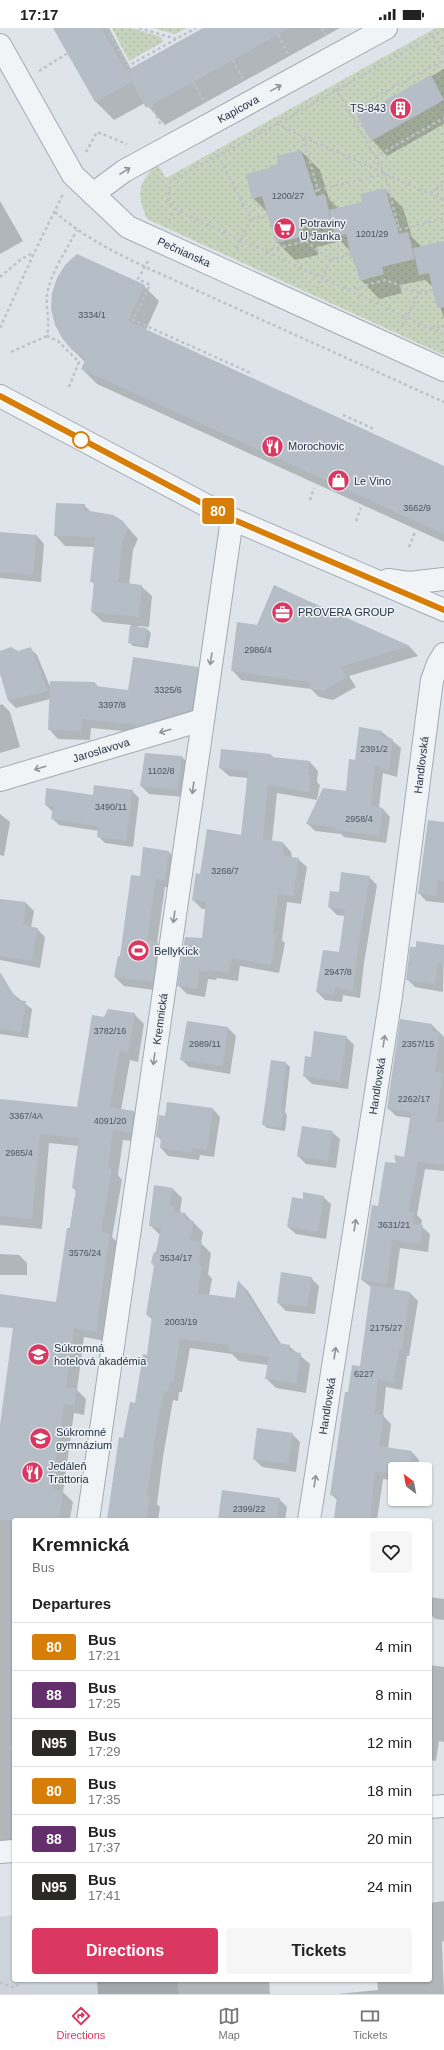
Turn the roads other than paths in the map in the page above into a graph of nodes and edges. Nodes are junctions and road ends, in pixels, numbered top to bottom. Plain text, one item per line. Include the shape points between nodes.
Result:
1 (386, 28) edge
2 (0, 45) edge
3 (93, 194) junction
4 (444, 370) edge
5 (0, 396) edge
6 (232, 519) junction
7 (364, 576) junction
8 (444, 579) edge
9 (444, 610) edge
10 (444, 654) edge
11 (202, 720) junction
12 (0, 780) edge
13 (88, 1518) edge
14 (309, 1518) edge
15 (444, 1806) edge
16 (432, 1807) edge
17 (12, 1850) edge
18 (0, 1852) edge

3 -> 1 street, Kapicova via 124,171
2 - 3 street, Pečnianska via 74,175
3 - 4 street, Pečnianska via 128,227
5 - 6 street
6 - 7 street
6 -> 11 street, Kremnická
7 - 8 street via 410,583
7 - 9 street
14 -> 10 street, Handlovská via 391,996 432,680
11 -> 12 street, Jaroslavova
11 -> 13 street, Kremnická
15 - 16 street
17 - 18 street

